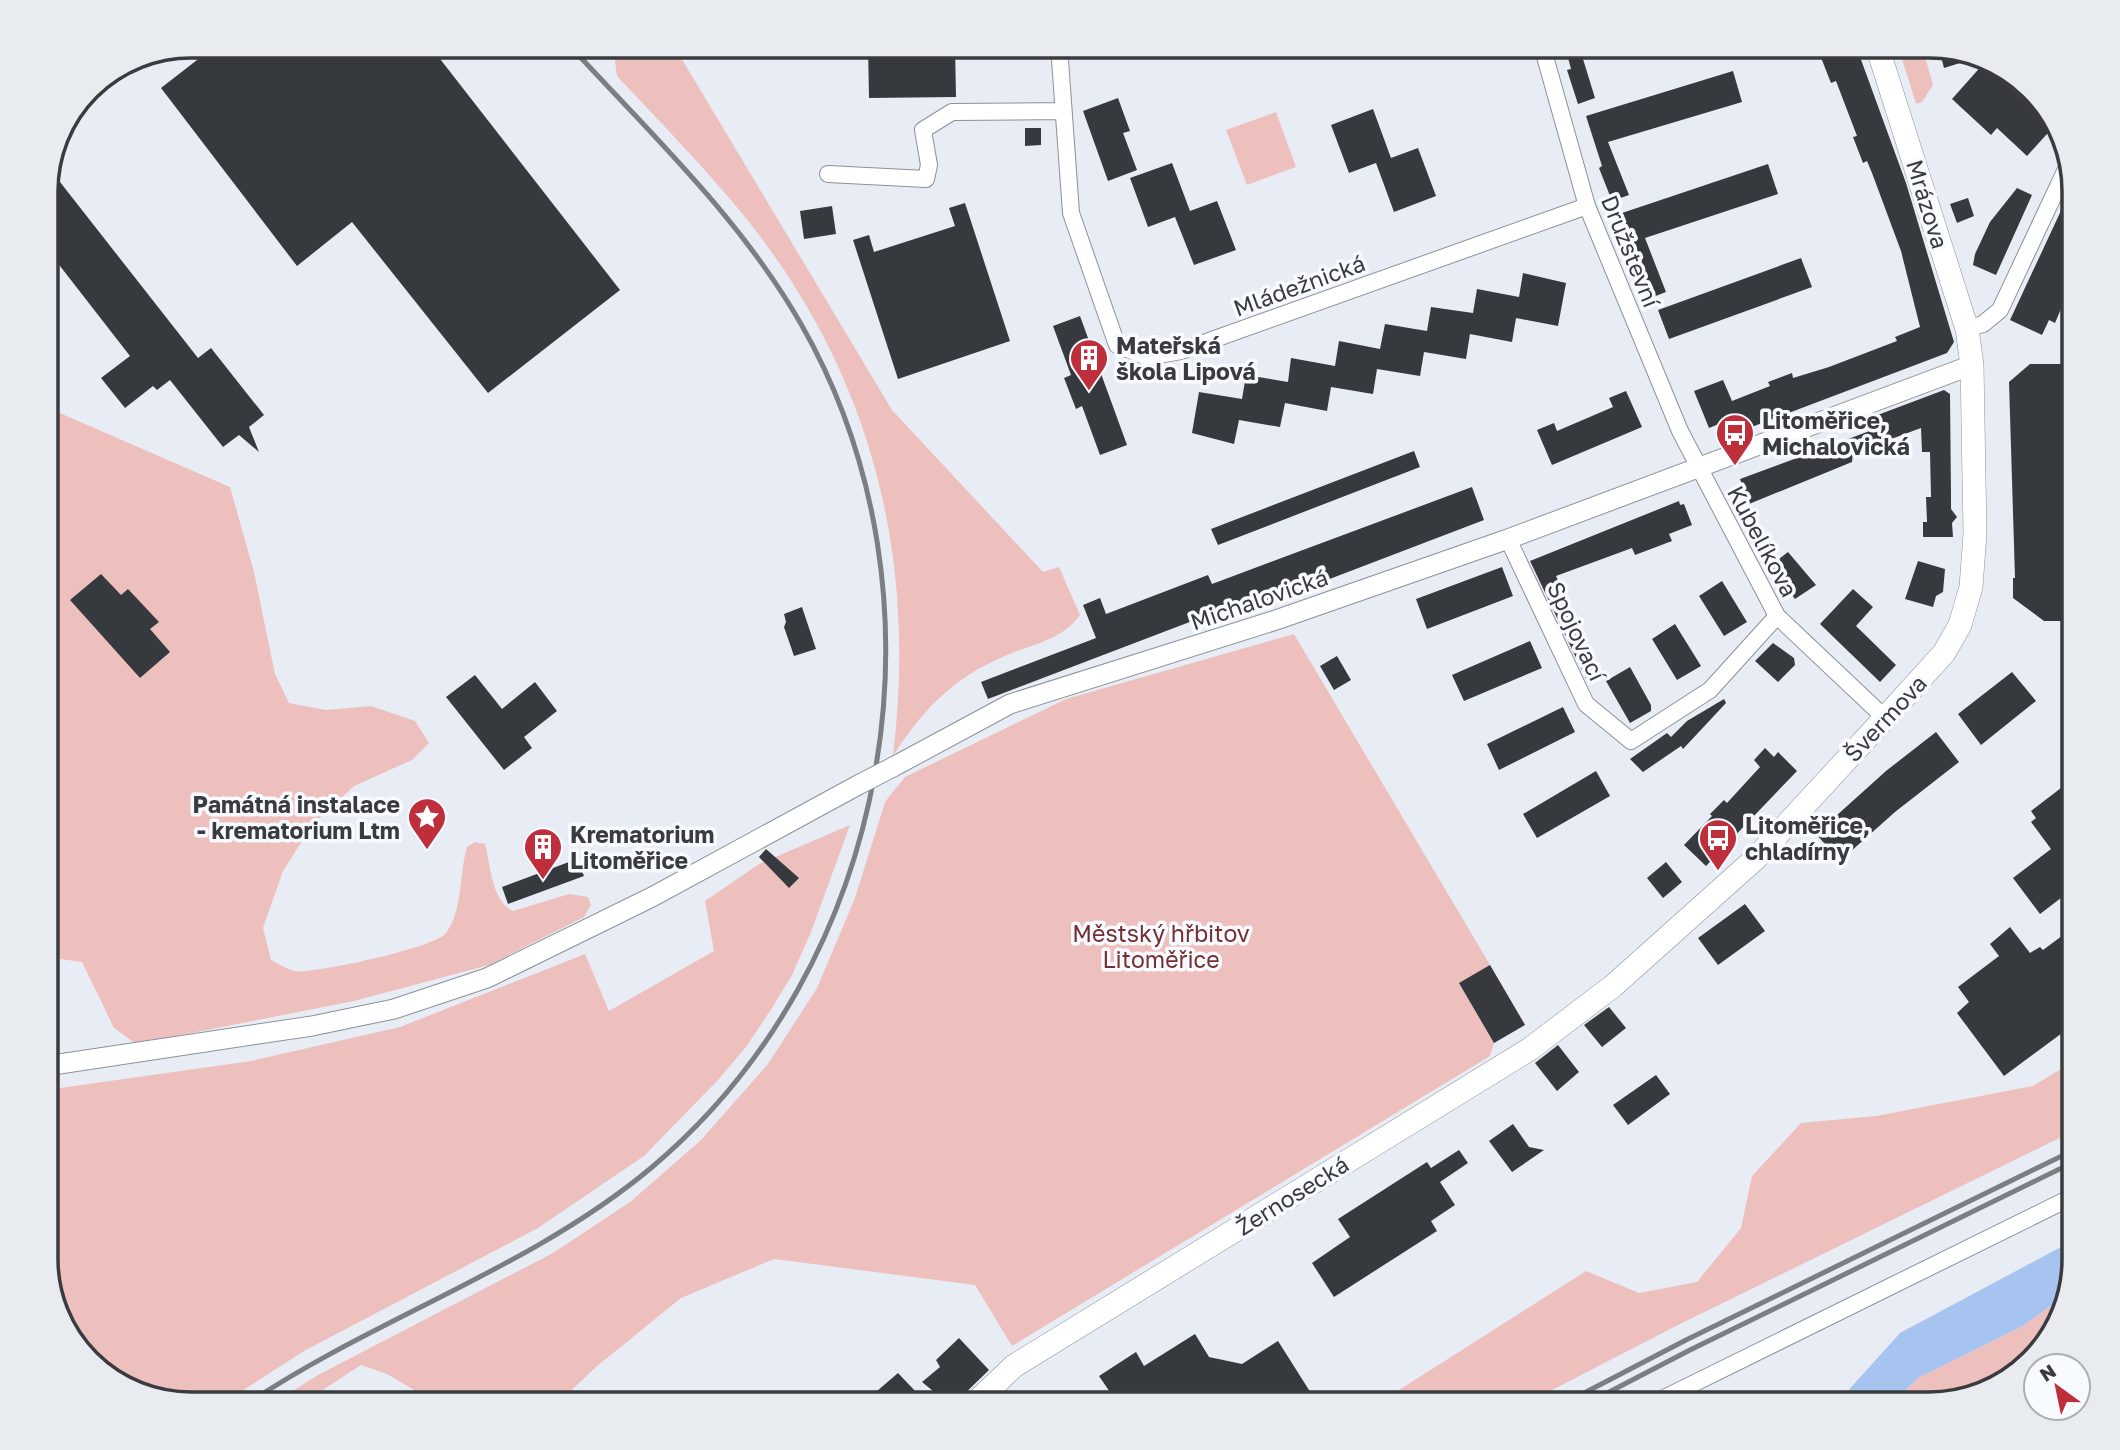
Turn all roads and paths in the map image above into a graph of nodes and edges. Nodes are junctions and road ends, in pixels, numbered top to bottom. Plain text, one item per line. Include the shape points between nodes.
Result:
1 (1059, 58) edge
2 (1545, 58) edge
3 (1881, 58) edge
4 (1061, 111) junction
5 (828, 174) dead end
6 (2061, 179) edge
7 (1587, 206) junction
8 (1967, 329) junction
9 (1972, 365) junction
10 (1698, 466) junction
11 (1508, 538) junction
12 (1777, 617) junction
13 (1885, 718) junction
14 (1613, 986) joint
15 (58, 1064) edge
16 (2062, 1202) edge
17 (987, 1392) edge
18 (1678, 1392) edge

1 - 4 street, Mládežnická
2 - 7 street, Družstevní
3 - 8 main road, Mrázova
4 - 5 street via 952,112 923,130 929,165 926,179
4 - 7 street, Mládežnická via 1071,213 1117,345 1147,357 1181,351
6 - 8 street via 2000,310 1983,324
7 - 10 street, Družstevní
8 - 9 main road, Mrázova
9 - 10 street, Michalovická
9 - 13 main road, Švermova via 1975,534 1969,597 1944,653
10 - 11 street, Michalovická
10 - 12 street, Kubelíkova
11 - 12 street, Spojovací via 1586,704 1631,741 1710,690
11 - 15 street, Michalovická, bridge via 1263,625 1010,704 585,931 487,978 394,1009 300,1028
12 - 13 street, Kubelíkova
13 - 14 main road, Švermova via 1755,859
14 - 17 main road, Žernosecká via 1530,1049 1014,1366
16 - 18 street

